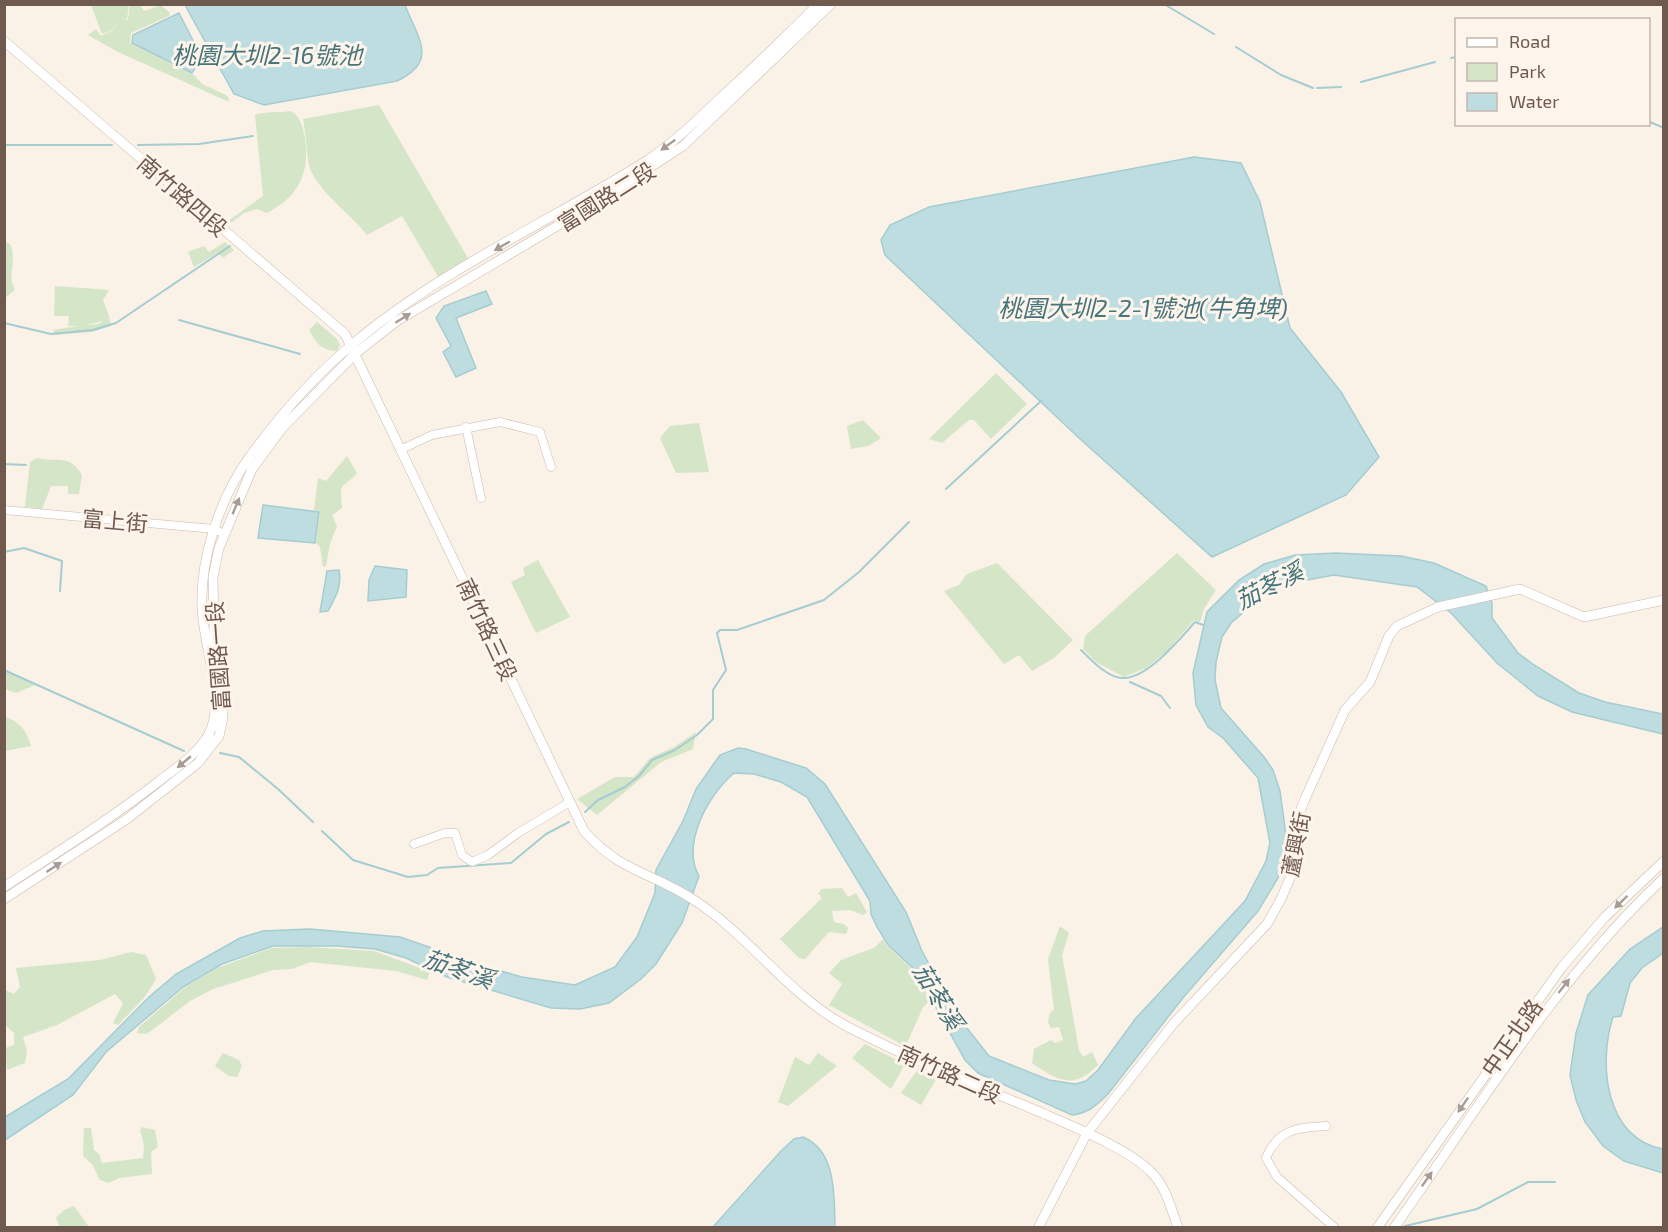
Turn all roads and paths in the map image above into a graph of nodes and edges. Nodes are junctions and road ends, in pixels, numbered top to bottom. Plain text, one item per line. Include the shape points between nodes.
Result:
1 (818, 4) edge
2 (831, 4) edge
3 (4, 41) edge
4 (354, 349) junction
5 (466, 427) junction
6 (402, 449) junction
7 (551, 467) dead end
8 (481, 498) dead end
9 (4, 510) edge
10 (214, 529) junction
11 (224, 534) junction
12 (1664, 600) edge
13 (570, 802) junction
14 (414, 844) dead end
15 (1664, 861) edge
16 (1664, 878) edge
17 (4, 887) edge
18 (4, 899) edge
19 (713, 915) joint
20 (1326, 1126) dead end
21 (1087, 1133) junction
22 (1038, 1227) edge
23 (1178, 1227) edge
24 (1335, 1227) edge
25 (1377, 1227) edge
26 (1394, 1227) edge

1 -> 4 street, 富國路二段 via 674,141 394,312
4 -> 2 street, 富國路二段 via 666,159
3 - 4 street, 南竹路四段 via 345,334
4 - 6 street, 南竹路三段
4 - 10 street, 富國路一段 via 278,422 245,464
11 -> 4 street, 富國路一段 via 252,469
5 - 6 street via 432,435
5 - 7 street via 500,422 540,432
5 - 8 street
6 - 13 street, 南竹路三段
9 - 10 street, 富上街
10 - 11 street, 富上街
10 -> 17 street, 富國路一段 via 204,574 202,608 214,695 211,731 202,746 120,812
18 -> 11 street, 富國路一段 via 127,819 198,763 219,736 223,718 213,577
12 - 21 street, 蘆興街 via 1584,617 1520,589 1438,607 1397,626 1370,682 1344,710 1305,799 1299,814 1293,871 1267,924 1174,1023
13 - 14 street via 472,862 462,855 455,834 445,833
13 - 19 street, 南竹路三段 via 584,831 599,849 617,862 693,899
15 -> 25 street, 中正北路 via 1605,917 1562,967
26 -> 16 street, 中正北路 via 1550,1004 1609,931
19 - 21 street, 南竹路二段 via 803,996 846,1026
20 - 24 street via 1301,1128 1278,1137 1266,1158 1277,1177
21 - 22 street, 蘆興街
21 - 23 street, 南竹路二段 via 1148,1169 1164,1188

